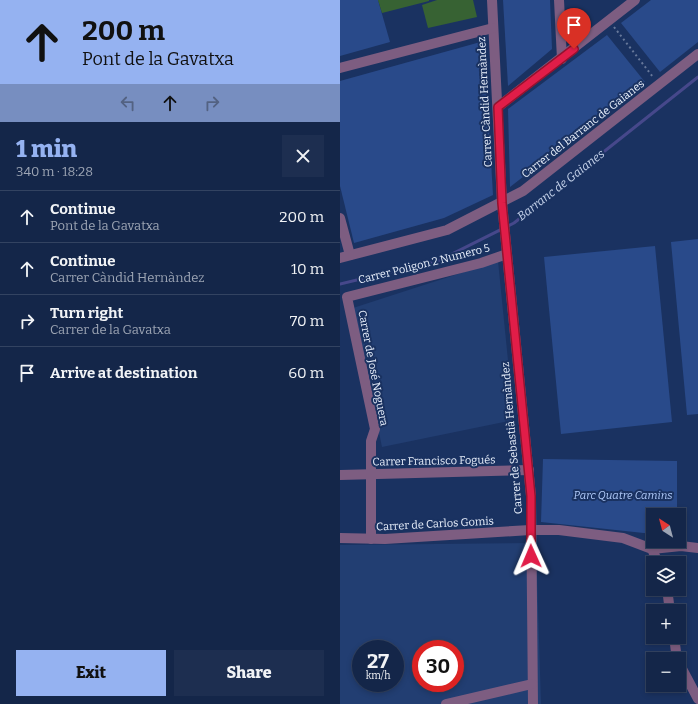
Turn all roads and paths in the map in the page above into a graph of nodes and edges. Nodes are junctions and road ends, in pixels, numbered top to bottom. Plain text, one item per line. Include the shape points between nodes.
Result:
1 (492, 0) edge
2 (558, 0) edge
3 (635, 0) edge
4 (609, 20) junction
5 (493, 28) junction
6 (698, 54) edge
7 (562, 59) junction
8 (340, 68) edge
9 (659, 85) junction
10 (498, 107) junction
11 (502, 203) junction
12 (340, 218) edge
13 (507, 254) junction
14 (345, 257) edge
15 (347, 297) joint
16 (529, 470) junction
17 (372, 474) junction
18 (340, 475) edge
19 (530, 530) junction
20 (340, 538) edge
21 (371, 539) junction
22 (698, 548) edge
23 (652, 549) junction
24 (655, 556) edge
25 (686, 676) edge
26 (532, 684) junction
27 (698, 699) edge
28 (446, 704) edge
29 (533, 704) edge

1 - 5 street, Carrer Càndid Hernàndez
2 - 7 street
3 - 4 street
4 - 7 street
4 - 9 path
5 - 8 street
5 - 10 street, Carrer Càndid Hernàndez
6 - 9 street, Carrer del Barranc de Gaianes
7 - 10 street
9 - 11 street, Carrer del Barranc de Gaianes via 523,191
10 - 11 street, Carrer Càndid Hernàndez
11 - 13 street, Carrer de Sebastià Hernàndez
11 - 14 street, Carrer del Barranc de Gaianes via 447,230
12 - 14 street
13 - 15 street, Carrer Poligon 2 Numero 5
13 - 16 street, Carrer de Sebastià Hernàndez
15 - 17 street, Carrer de José Noguera via 375,429 371,441
16 - 17 street, Carrer Francisco Fogués
16 - 19 street, Carrer de Sebastià Hernàndez
17 - 18 street, Carrer Francisco Fogués
17 - 21 street, Carrer de José Noguera
19 - 21 street, Carrer de Carlos Gomis
19 - 23 street, Carrer de Carlos Gomis via 559,530 623,538
19 - 26 street, Carrer de Sebastià Hernàndez
20 - 21 street, Carrer de Carlos Gomis
22 - 23 street via 680,546
23 - 24 street
25 - 27 street
26 - 28 street
26 - 29 street, Carrer de Sebastià Hernàndez

